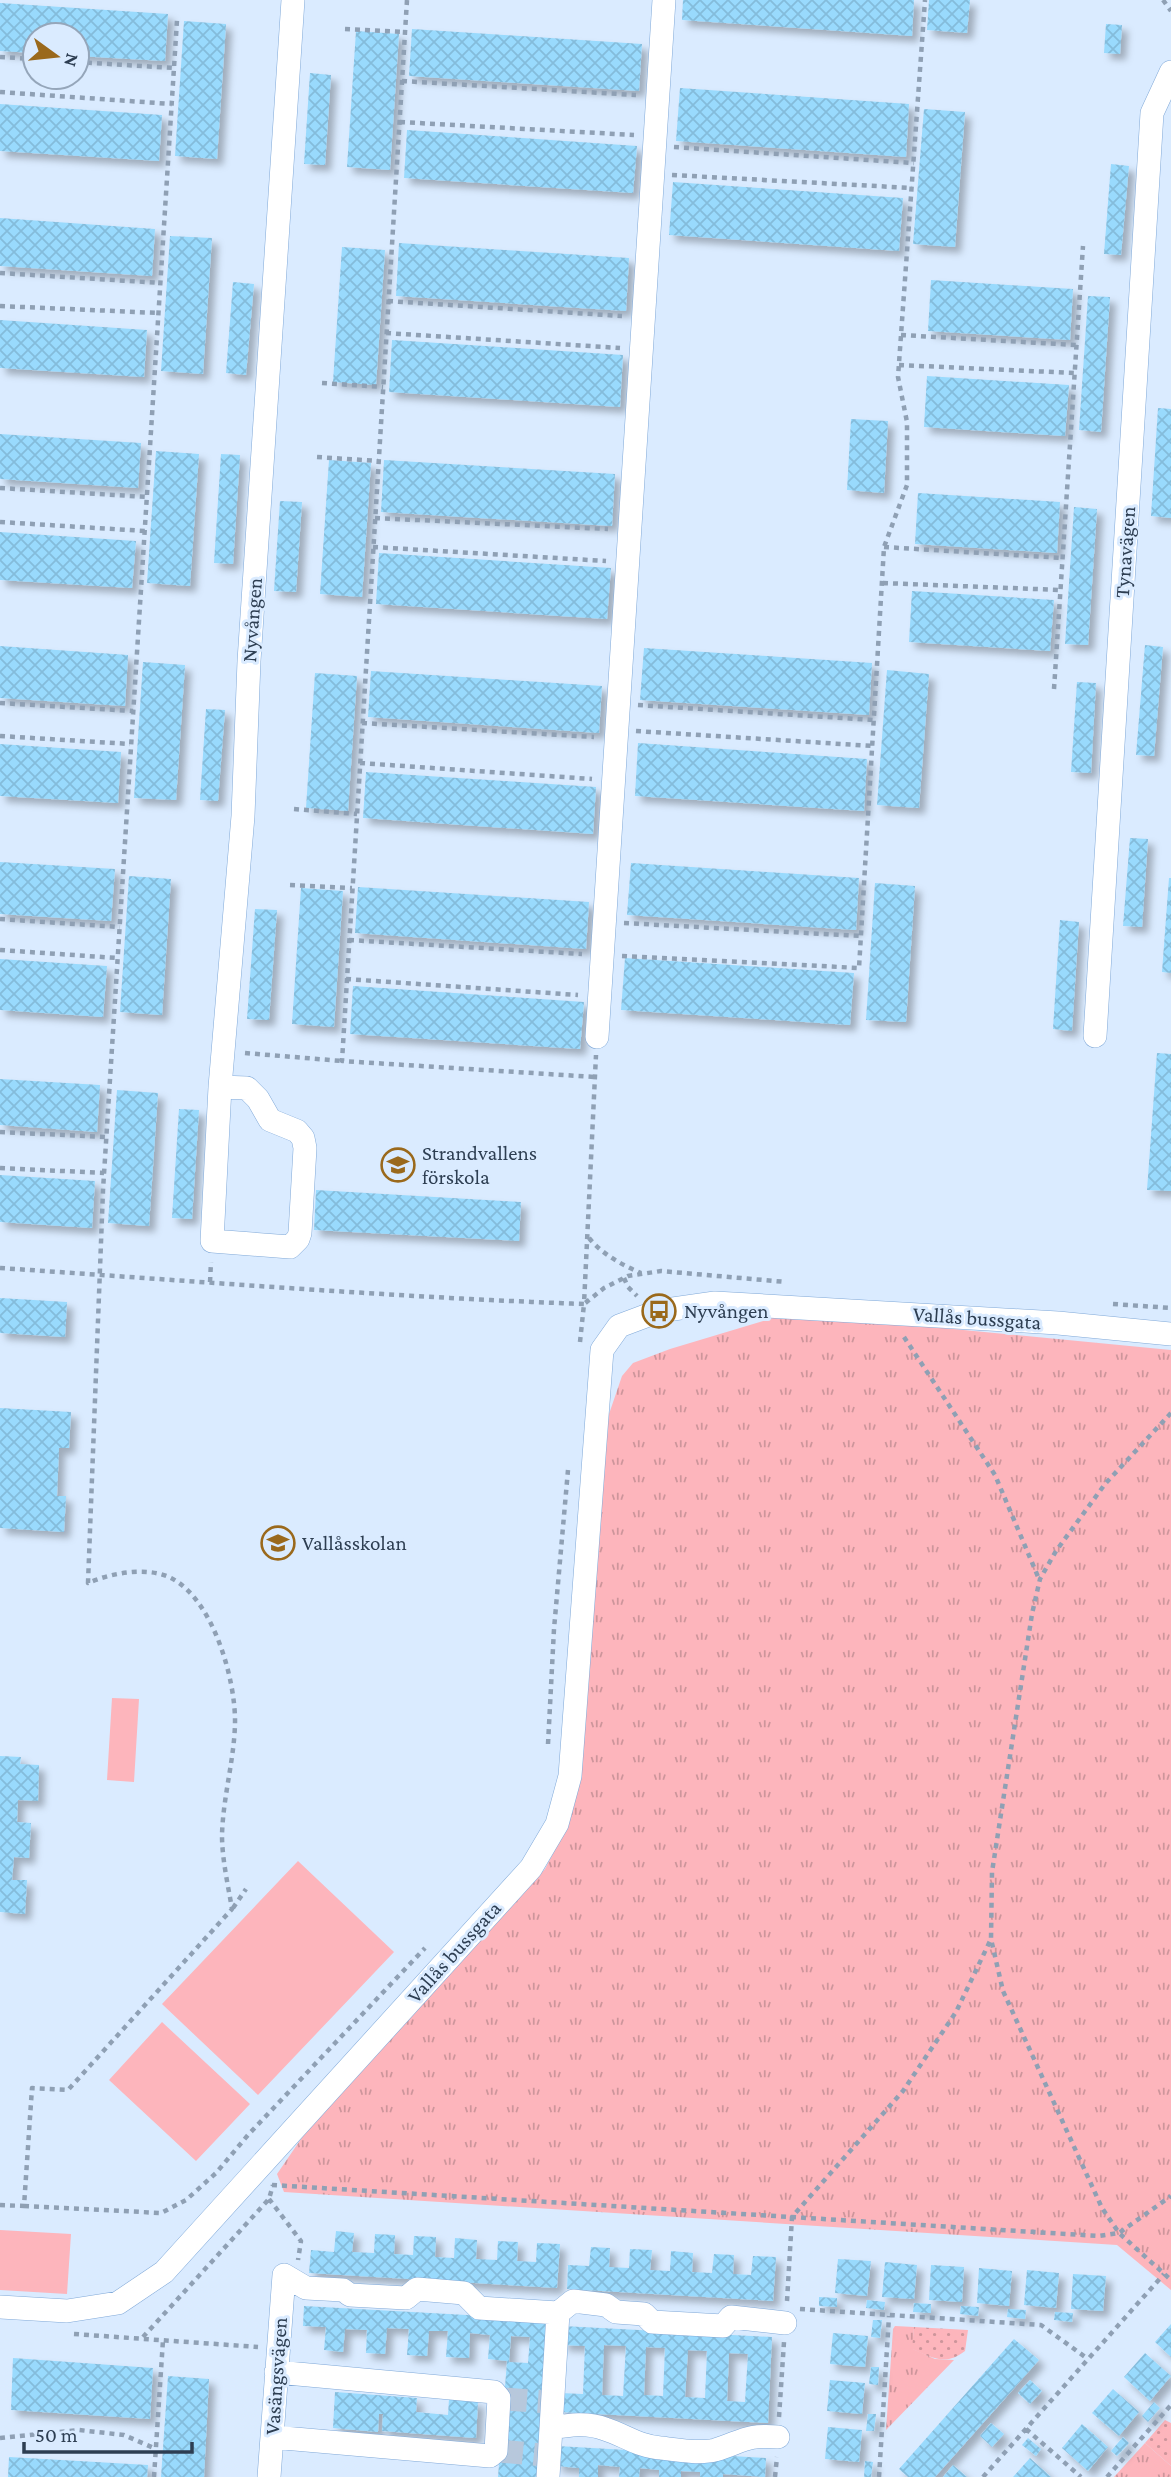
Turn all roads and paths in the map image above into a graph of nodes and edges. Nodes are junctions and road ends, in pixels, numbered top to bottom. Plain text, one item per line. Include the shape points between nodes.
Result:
1 (293, 0) edge
2 (407, 0) edge
3 (664, 0) edge
4 (925, 0) edge
5 (1163, 0) edge
6 (1171, 11) edge
7 (177, 20) dead end
8 (345, 29) dead end
9 (405, 32) junction
10 (0, 57) edge
11 (21, 59) edge
12 (91, 63) edge
13 (174, 68) junction
14 (1171, 72) edge
15 (402, 81) junction
16 (0, 92) edge
17 (658, 96) junction
18 (172, 104) junction
19 (400, 122) junction
20 (655, 141) junction
21 (914, 163) junction
22 (653, 174) junction
23 (912, 188) junction
24 (1083, 246) dead end
25 (0, 273) edge
26 (162, 283) junction
27 (388, 300) junction
28 (0, 306) edge
29 (159, 313) junction
30 (644, 318) junction
31 (386, 333) junction
32 (901, 335) junction
33 (1076, 345) junction
34 (642, 349) junction
35 (899, 365) junction
36 (1074, 373) junction
37 (322, 383) dead end
38 (383, 387) junction
39 (317, 457) dead end
40 (378, 461) junction
41 (0, 488) edge
42 (148, 497) junction
43 (375, 518) junction
44 (0, 522) edge
45 (630, 530) junction
46 (145, 531) junction
47 (373, 547) junction
48 (884, 547) junction
49 (1063, 558) junction
50 (628, 562) junction
51 (883, 583) junction
52 (1060, 590) junction
53 (1054, 689) dead end
54 (0, 703) edge
55 (618, 704) junction
56 (132, 711) junction
57 (874, 720) junction
58 (362, 723) junction
59 (617, 734) junction
60 (0, 736) edge
61 (130, 744) junction
62 (873, 746) junction
63 (360, 763) junction
64 (614, 781) junction
65 (294, 809) dead end
66 (357, 814) junction
67 (290, 885) dead end
68 (352, 888) junction
69 (0, 919) edge
70 (604, 922) junction
71 (120, 927) junction
72 (861, 936) junction
73 (349, 940) junction
74 (0, 950) edge
75 (602, 955) junction
76 (117, 958) junction
77 (346, 979) junction
78 (600, 996) junction
79 (1095, 1036) dead end
80 (597, 1037) joint
81 (224, 1051) junction
82 (342, 1061) junction
83 (594, 1077) junction
84 (220, 1087) junction
85 (0, 1132) edge
86 (106, 1137) junction
87 (0, 1168) edge
88 (104, 1173) junction
89 (588, 1237) junction
90 (0, 1268) edge
91 (100, 1273) junction
92 (642, 1274) dead end
93 (888, 1312) junction
94 (1171, 1334) edge
95 (1171, 1413) edge
96 (1040, 1579) junction
97 (246, 1889) dead end
98 (232, 1909) junction
99 (991, 1939) junction
100 (216, 2173) dead end
101 (244, 2183) junction
102 (273, 2186) junction
103 (1171, 2196) edge
104 (269, 2199) junction
105 (0, 2205) edge
106 (792, 2217) junction
107 (1119, 2233) junction
108 (1164, 2274) junction
109 (284, 2276) junction
110 (1171, 2280) edge
111 (0, 2307) edge
112 (558, 2313) junction
113 (792, 2316) joint
114 (889, 2316) junction
115 (65, 2334) dead end
116 (143, 2338) junction
117 (163, 2340) junction
118 (278, 2349) junction
119 (1088, 2359) junction
120 (276, 2372) junction
121 (1170, 2406) edge
122 (551, 2428) junction
123 (1026, 2429) junction
124 (272, 2437) junction
125 (778, 2437) dead end
126 (0, 2438) edge
127 (156, 2449) junction
128 (547, 2462) edge
129 (154, 2477) edge
130 (269, 2477) edge
131 (879, 2477) edge
132 (983, 2477) edge
133 (1081, 2477) edge
134 (1107, 2477) edge

1 - 81 street, Nyvången via 243,816
2 - 9 path
3 - 17 street
4 - 21 path
5 - 6 path
7 - 13 path
8 - 9 path
9 - 15 path
10 - 11 path
12 - 13 path
13 - 18 path
14 - 79 street, Tynavägen via 1152,113
15 - 17 path
15 - 19 path
16 - 18 path
17 - 20 street
18 - 26 path
19 - 20 path
19 - 27 path
20 - 21 path
20 - 22 street
21 - 23 path
22 - 23 path
22 - 30 street
23 - 32 path
24 - 33 path
25 - 26 path
26 - 29 path
27 - 30 path
27 - 31 path
28 - 29 path
29 - 42 path
30 - 34 street
31 - 34 path
31 - 38 path
32 - 33 path
32 - 35 path
33 - 36 path
34 - 45 street
35 - 36 path
35 - 48 path via 907,422 907,485
36 - 49 path
37 - 38 path
38 - 40 path
39 - 40 path
40 - 43 path
41 - 42 path
42 - 46 path
43 - 45 path
43 - 47 path
44 - 46 path
45 - 50 street
46 - 56 path
47 - 50 path
47 - 58 path
48 - 49 path
48 - 51 path
49 - 52 path
50 - 55 street
51 - 52 path
51 - 57 path
52 - 53 path
54 - 56 path
55 - 57 path
55 - 59 street
56 - 61 path
57 - 62 path
58 - 59 path
58 - 63 path
59 - 62 path
59 - 64 street
60 - 61 path
61 - 71 path
62 - 72 path
63 - 64 path
63 - 66 path
64 - 70 street
65 - 66 path
66 - 68 path
67 - 68 path
68 - 73 path
69 - 71 path
70 - 72 path
70 - 75 street
71 - 76 path
72 - 75 path via 859,968
73 - 75 path
73 - 77 path
74 - 76 path
75 - 78 street
76 - 86 path
77 - 78 path
77 - 82 path
78 - 80 street
80 - 83 path
81 - 82 path
81 - 84 street, Nyvången
82 - 83 path
83 - 89 path
84 - 84 street, Nyvången via 212,1241 290,1247 300,1233 303,1138 270,1120 247,1088
85 - 86 path
86 - 88 path
87 - 88 path
88 - 91 path
89 - 91 path via 583,1304 262,1287
89 - 92 path via 613,1259
90 - 91 path
91 - 98 path via 88,1583 129,1573 171,1577 205,1610 232,1689 234,1724 222,1838
93 - 94 street, Vallås bussgata
93 - 96 path via 995,1475
93 - 101 street, Vallås bussgata via 782,1305 669,1317 635,1333 617,1353 599,1385 570,1776 557,1824 531,1868
95 - 96 path via 1105,1484
96 - 99 path via 992,1872
97 - 98 path
98 - 105 path via 68,2090 32,2088 24,2206
99 - 106 path via 956,2012 902,2091
99 - 107 path via 1003,1991 1102,2208
100 - 101 path
101 - 102 path
101 - 111 street, Vallås bussgata via 164,2272 118,2303 67,2311
102 - 104 path
102 - 106 path
103 - 107 path
104 - 109 path via 301,2241 300,2259
104 - 116 path
106 - 107 path via 1099,2236
107 - 108 path
108 - 110 path
108 - 119 path
109 - 112 street via 306,2288 343,2290 350,2295 406,2298 417,2289 464,2293 479,2308
109 - 118 street, Vasängsvägen
112 - 113 street via 573,2301 607,2305 653,2322 723,2326 731,2317
112 - 122 street via 549,2402
113 - 114 path
114 - 119 path via 1041,2325
114 - 131 path
115 - 116 path
116 - 117 path
117 - 118 path
117 - 127 path
118 - 120 street, Vasängsvägen
119 - 123 path
120 - 124 street, Vasängsvägen
120 - 124 street via 494,2392 502,2398 498,2451 490,2456
121 - 134 path
122 - 125 street via 592,2425 657,2448 713,2451 741,2438
122 - 128 street
123 - 132 path
123 - 133 path
124 - 130 street, Vasängsvägen
126 - 127 path via 79,2430 124,2435
127 - 129 path

